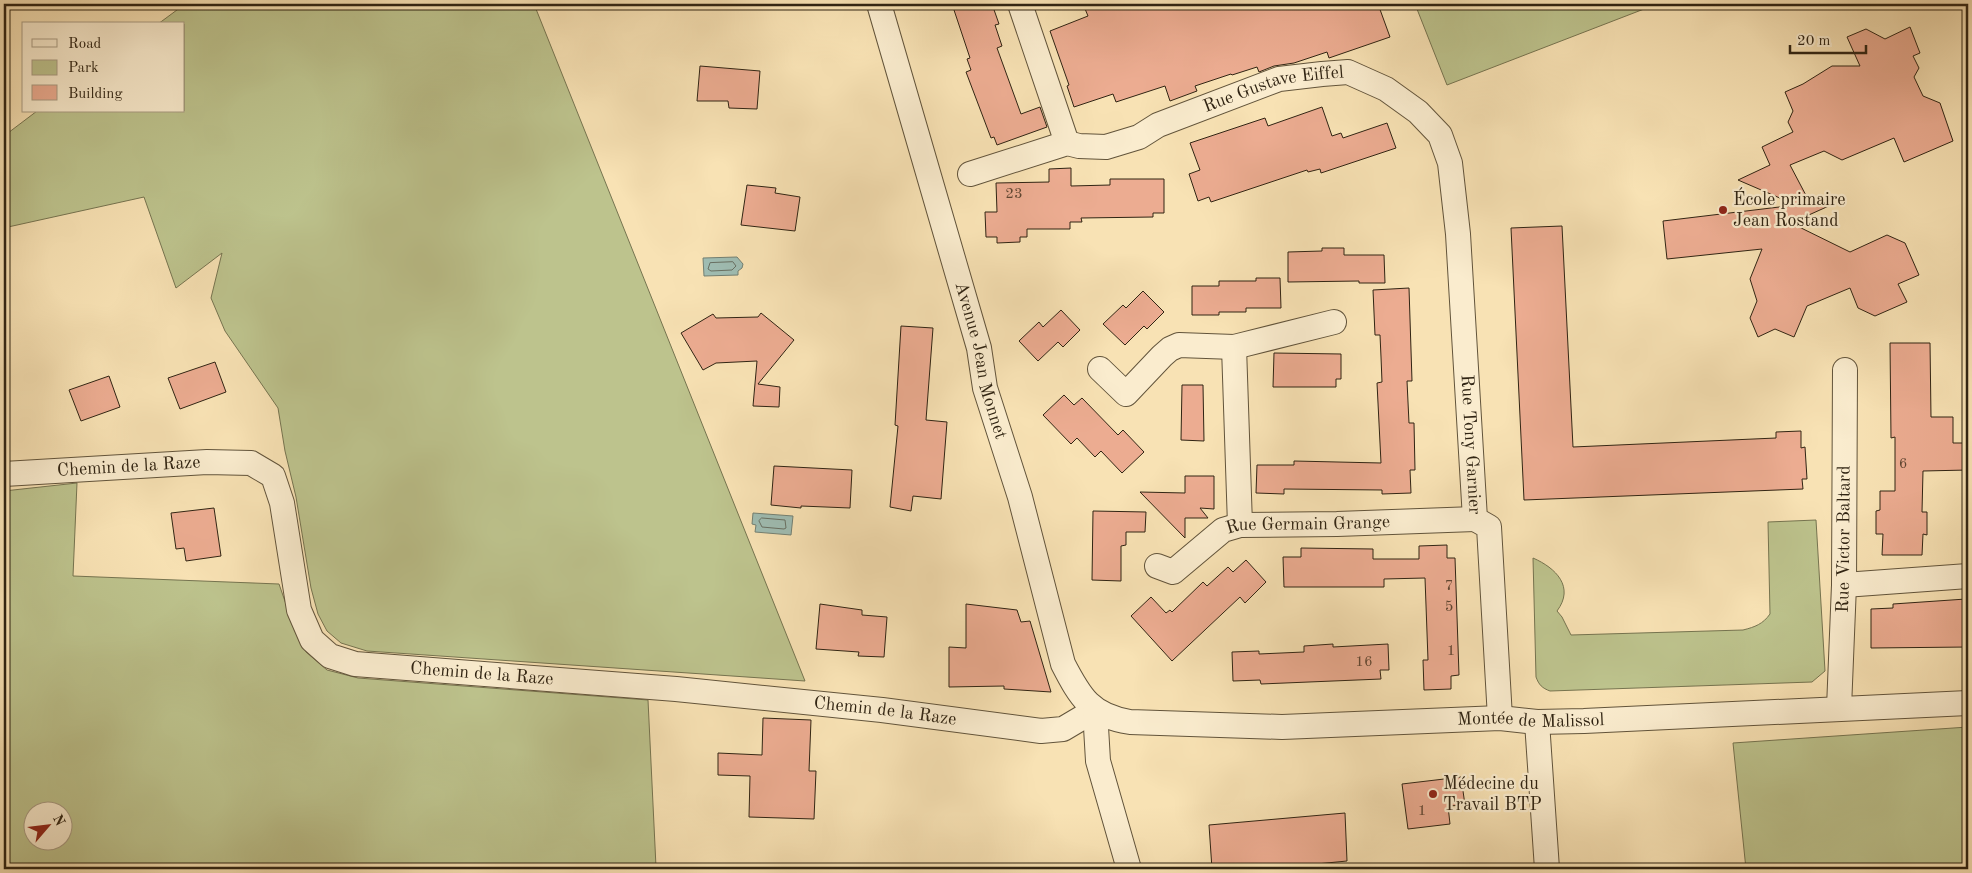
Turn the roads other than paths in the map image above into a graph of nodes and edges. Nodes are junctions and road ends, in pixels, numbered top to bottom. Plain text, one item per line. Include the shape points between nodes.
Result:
1 (880, 4) edge
2 (1020, 4) edge
3 (1068, 143) junction
4 (970, 174) dead end
5 (1458, 252) joint
6 (1334, 322) dead end
7 (1234, 347) junction
8 (1100, 369) dead end
9 (1845, 370) dead end
10 (4, 474) edge
11 (1475, 519) junction
12 (1240, 525) junction
13 (1157, 566) dead end
14 (1968, 576) edge
15 (1844, 585) junction
16 (1968, 703) edge
17 (1839, 708) junction
18 (1095, 710) junction
19 (1500, 718) junction
20 (1537, 722) junction
21 (1129, 869) edge
22 (1548, 869) edge

1 - 18 street, Avenue Jean Monnet via 979,348 985,388 1020,497 1063,664 1076,689
2 - 3 street
3 - 4 street, Rue Gustave Eiffel
3 - 5 street, Rue Gustave Eiffel via 1106,146 1139,137 1158,126 1279,79 1348,72 1386,89 1418,112 1440,135 1450,163
5 - 11 street, Rue Tony Garnier
6 - 7 street
7 - 8 street via 1179,345 1170,349 1126,394
7 - 12 street
9 - 15 street, Rue Victor Baltard
10 - 18 street, Chemin de la Raze via 207,462 251,463 274,476 282,503 299,610 312,640 330,656 355,664 685,690 882,710 1040,731 1063,729
11 - 12 street, Rue Germain Grange
11 - 19 street, Rue Tony Garnier via 1489,526
12 - 13 street, Rue Germain Grange via 1223,530 1173,572
14 - 15 street
15 - 17 street, Rue Victor Baltard
16 - 17 street, Montée de Malissol
17 - 20 street, Montée de Malissol
18 - 19 street, Montée de Malissol via 1112,719 1130,722 1282,727
18 - 21 street via 1098,761
19 - 20 street, Montée de Malissol
20 - 22 street

